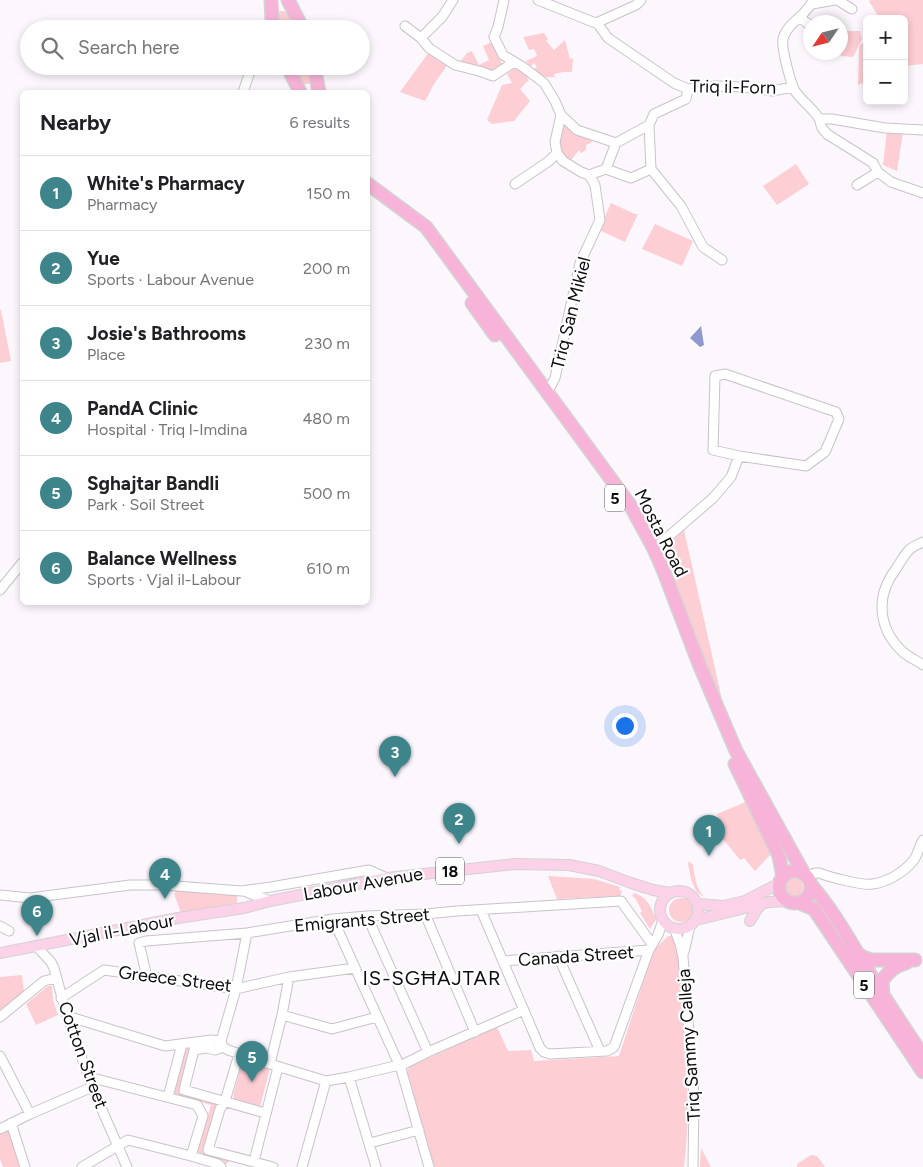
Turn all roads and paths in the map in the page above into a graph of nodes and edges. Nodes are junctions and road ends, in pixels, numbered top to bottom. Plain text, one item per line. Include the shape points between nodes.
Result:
1 (271, 0) edge
2 (453, 0) edge
3 (504, 0) edge
4 (538, 0) edge
5 (641, 0) edge
6 (833, 0) edge
7 (289, 2) edge
8 (812, 2) edge
9 (852, 9) dead end
10 (800, 18) junction
11 (271, 20) edge
12 (272, 20) edge
13 (298, 20) edge
14 (803, 20) edge
15 (596, 23) junction
16 (405, 26) dead end
17 (421, 38) junction
18 (514, 62) junction
19 (249, 75) edge
20 (292, 75) edge
21 (315, 75) edge
22 (793, 87) junction
23 (688, 89) junction
24 (244, 90) edge
25 (299, 90) edge
26 (317, 90) edge
27 (560, 115) junction
28 (820, 118) junction
29 (649, 125) junction
30 (923, 130) edge
31 (616, 143) junction
32 (556, 153) junction
33 (606, 169) junction
34 (651, 169) junction
35 (878, 172) junction
36 (589, 175) junction
37 (515, 184) dead end
38 (370, 185) edge
39 (857, 185) dead end
40 (923, 193) edge
41 (370, 195) edge
42 (722, 260) dead end
43 (547, 393) junction
44 (739, 456) junction
45 (923, 542) edge
46 (654, 549) junction
47 (20, 565) edge
48 (0, 590) edge
49 (923, 665) edge
50 (923, 840) edge
51 (387, 878) junction
52 (808, 879) junction
53 (782, 880) junction
54 (631, 883) junction
55 (241, 890) junction
56 (671, 892) junction
57 (0, 895) edge
58 (695, 900) junction
59 (270, 901) junction
60 (787, 901) junction
61 (800, 903) junction
62 (660, 906) junction
63 (244, 908) junction
64 (481, 910) junction
65 (425, 914) junction
66 (367, 916) junction
67 (333, 919) junction
68 (693, 923) junction
69 (669, 925) junction
70 (0, 926) edge
71 (10, 931) dead end
72 (246, 933) junction
73 (36, 946) junction
74 (651, 947) junction
75 (0, 953) edge
76 (857, 953) junction
77 (558, 956) junction
78 (683, 957) junction
79 (919, 960) edge
80 (503, 961) junction
81 (355, 968) junction
82 (147, 977) junction
83 (289, 977) junction
84 (56, 978) junction
85 (236, 989) junction
86 (884, 996) junction
87 (62, 998) junction
88 (524, 1010) junction
89 (282, 1015) junction
90 (67, 1016) junction
91 (0, 1017) edge
92 (377, 1017) junction
93 (475, 1032) junction
94 (182, 1044) junction
95 (222, 1044) junction
96 (600, 1051) junction
97 (428, 1052) junction
98 (239, 1054) junction
99 (0, 1056) edge
100 (923, 1056) edge
101 (274, 1065) junction
102 (399, 1065) junction
103 (923, 1072) edge
104 (89, 1077) junction
105 (350, 1077) junction
106 (326, 1081) junction
107 (92, 1087) junction
108 (168, 1097) junction
109 (225, 1101) junction
110 (266, 1113) junction
111 (30, 1114) junction
112 (11, 1123) junction
113 (0, 1128) edge
114 (419, 1130) junction
115 (694, 1133) junction
116 (370, 1143) junction
117 (117, 1145) junction
118 (191, 1156) junction
119 (254, 1161) junction
120 (25, 1167) edge
121 (82, 1167) edge
122 (127, 1167) edge
123 (222, 1167) edge
124 (273, 1167) edge
125 (302, 1167) edge
126 (376, 1167) edge
127 (429, 1167) edge
128 (689, 1167) edge
129 (693, 1167) edge

1 - 11 highway
2 - 17 street via 442,18
3 - 18 street via 494,37 502,55
4 - 15 street
5 - 15 street
6 - 8 street
6 - 9 street
7 - 12 highway via 276,5
7 - 13 highway
8 - 10 street, Triq il-Forn
10 - 14 street
10 - 22 street, Triq il-Forn via 790,26 783,39
15 - 23 street, Triq il-Forn via 608,38
16 - 17 street
17 - 18 street via 429,48 455,65 494,76
18 - 27 street via 544,83
19 - 24 street
20 - 25 highway
21 - 26 highway
22 - 23 street, Triq il-Forn via 772,91 715,86
22 - 28 street
23 - 29 street via 686,99 654,114
27 - 31 street via 576,130
27 - 32 street
28 - 30 street
28 - 35 street via 827,134 873,163
29 - 31 street
29 - 34 street
31 - 33 street
32 - 36 street via 563,161
32 - 37 street
33 - 34 street via 631,178
33 - 36 street
34 - 42 street via 681,206 703,248
35 - 39 street
35 - 40 street via 890,182
36 - 43 street, Triq San Mikiel via 596,185 600,220 580,263 555,378
38 - 43 highway, Mosta Road / 5 via 426,227
41 - 53 highway, Mosta Road / 5 via 420,232 446,264 483,320 640,535 727,747 778,856
43 - 46 highway, Mosta Road / 5 via 630,505
44 - 44 street via 806,466 825,452 839,418 836,412 726,374 715,376 713,450
44 - 46 street via 731,477 713,498
45 - 49 street via 911,548 891,575 882,595 881,608 896,644
46 - 52 highway, Mosta Road / 5 via 736,751
47 - 48 street
50 - 52 street via 913,861 884,881 871,885 815,873
51 - 54 main road, Labour Avenue / 18 via 515,864 569,865
51 - 55 street via 369,870
51 - 59 main road, Labour Avenue / 18
52 - 53 highway via 794,871
52 - 61 highway via 809,896
52 - 76 highway, 5
53 - 58 main road, 18 via 746,901 723,906
53 - 60 highway, 5 via 780,891
54 - 56 main road, 18
54 - 62 main road, 18
55 - 57 street via 130,885 30,898
55 - 59 street
55 - 63 street via 246,900
56 - 58 main road, 18 via 683,891
56 - 62 main road
58 - 68 main road via 698,912
59 - 63 main road, Labour Avenue / 18
60 - 61 highway, 5
60 - 68 main road via 712,915
61 - 103 highway, 5 via 814,909
62 - 69 main road
63 - 73 main road, Vjal il-Labour / 18
64 - 65 street, Emigrants Street
64 - 74 street, Emigrants Street via 622,901
64 - 80 street
65 - 66 street, Emigrants Street
65 - 93 street
66 - 67 street, Emigrants Street
66 - 97 street
67 - 72 street, Emigrants Street
67 - 81 street
68 - 69 main road via 685,928
68 - 78 street, Triq Sammy Calleja
69 - 74 street
69 - 78 street, Triq Sammy Calleja
70 - 71 street
72 - 82 street, Emigrants Street via 139,943
72 - 85 street
73 - 75 main road, Vjal il-Labour / 18
73 - 84 street, Cotton Street via 54,968
74 - 77 street, Canada Street
74 - 96 street via 616,1044 611,1050
76 - 79 highway via 872,960
76 - 86 highway, 5
77 - 80 street, Canada Street
77 - 96 street
78 - 115 street, Triq Sammy Calleja
79 - 86 highway via 898,964 887,974 882,981
80 - 88 street
81 - 83 street, Greece Street
81 - 92 street
82 - 85 street, Greece Street
82 - 87 street, Greece Street via 104,970
83 - 85 street, Greece Street
83 - 89 street
84 - 87 street, Cotton Street
84 - 91 street via 44,981
85 - 95 street
86 - 100 highway, 5
87 - 90 street, Cotton Street
88 - 93 street
88 - 96 street via 544,1052
89 - 92 street via 332,1029
89 - 101 street
90 - 94 street via 165,1046
90 - 104 street, Cotton Street
92 - 102 street
93 - 97 street
94 - 95 street via 211,1040
94 - 108 street
95 - 98 street
95 - 109 street via 215,1050 194,1050 184,1090
97 - 102 street
98 - 101 street
98 - 109 street
99 - 111 street
101 - 106 street
101 - 110 street
102 - 105 street
102 - 114 street
104 - 107 street, Cotton Street
104 - 108 street
105 - 106 street
105 - 116 street
106 - 125 street
107 - 111 street
107 - 117 street, Cotton Street
108 - 118 street via 197,1106 203,1116
109 - 110 street
109 - 119 street via 208,1150
110 - 119 street
111 - 112 street
112 - 113 street
112 - 120 street
114 - 116 street
114 - 127 street
115 - 128 street, Triq Sammy Calleja
115 - 129 street, Triq Sammy Calleja
116 - 126 street
117 - 118 street via 128,1140
117 - 121 street
117 - 122 street, Cotton Street
118 - 123 street
119 - 124 street

